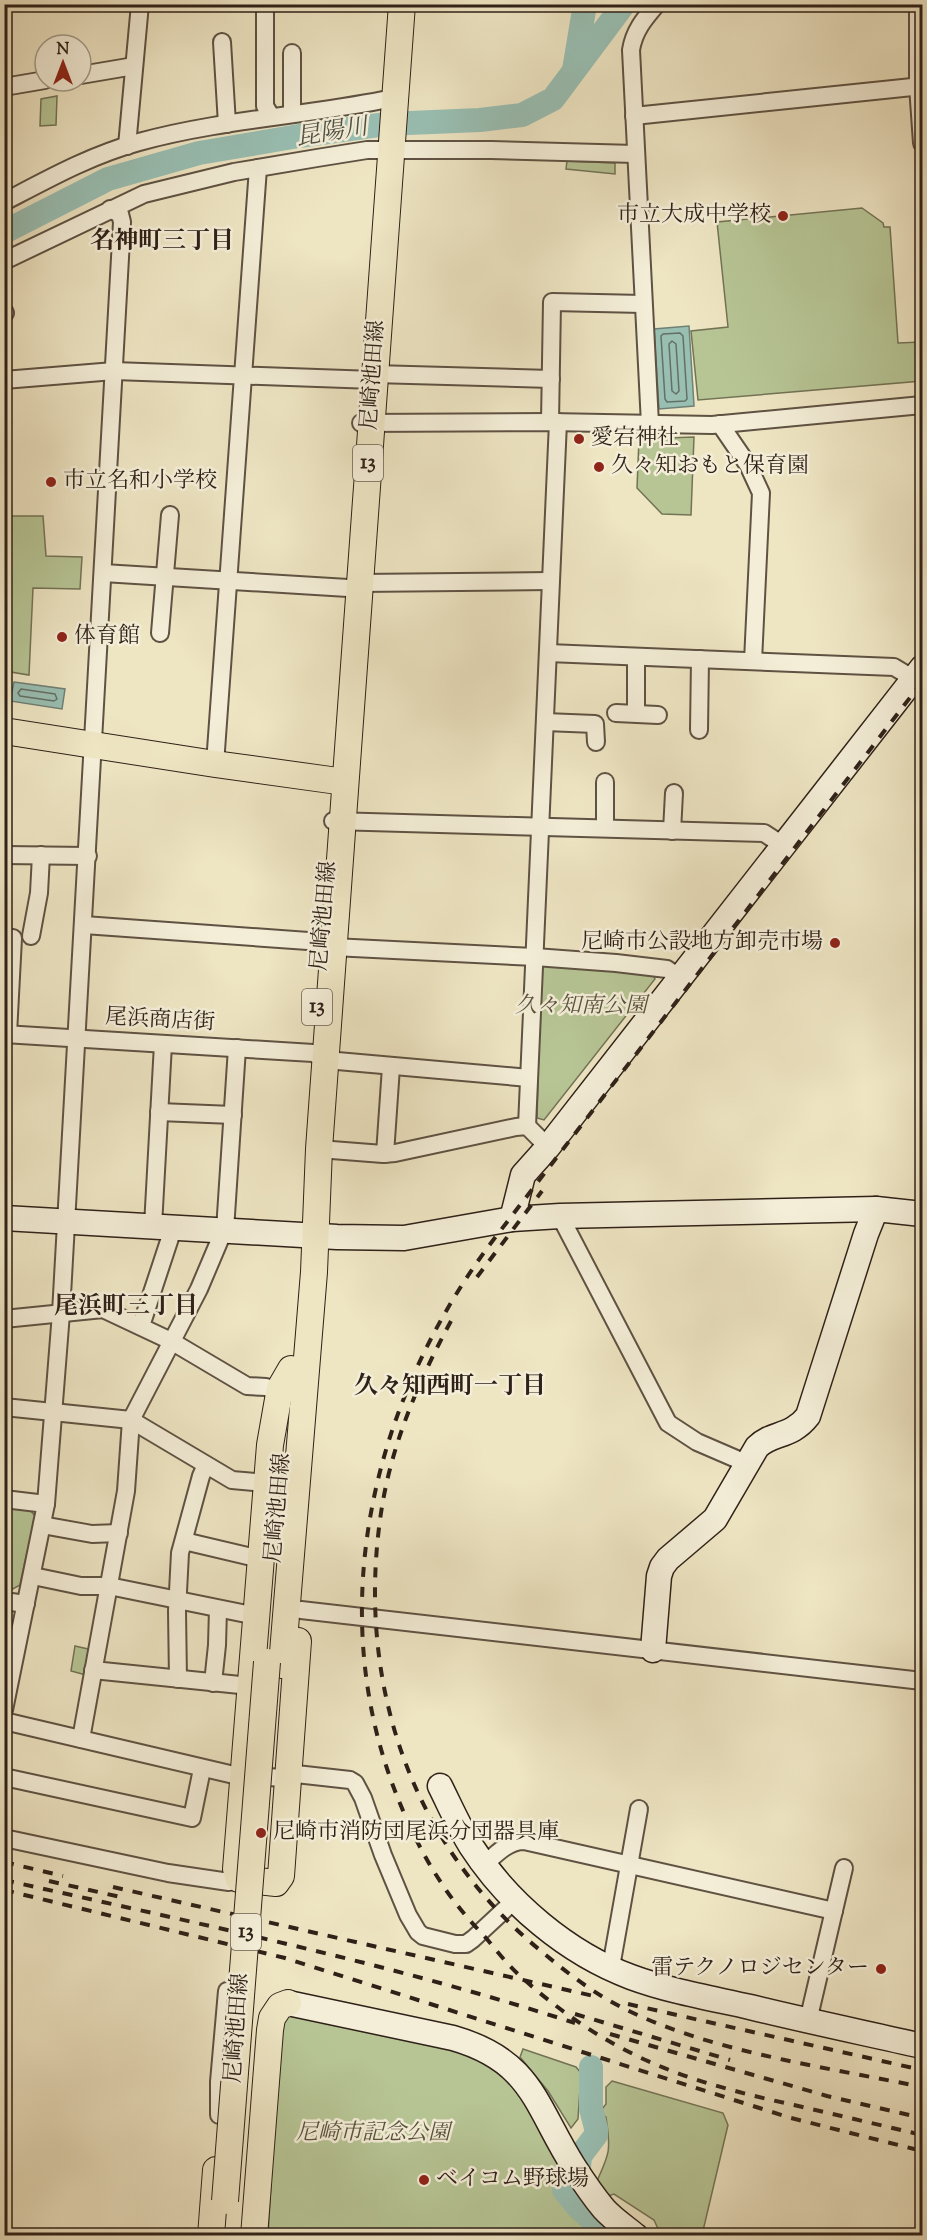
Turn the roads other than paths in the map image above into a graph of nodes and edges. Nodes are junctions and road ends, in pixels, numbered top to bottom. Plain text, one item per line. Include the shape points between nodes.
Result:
1 (140, 4) edge
2 (265, 4) edge
3 (657, 4) edge
4 (918, 4) edge
5 (392, 7) edge
6 (222, 42) dead end
7 (292, 53) dead end
8 (134, 66) junction
9 (93, 73) edge
10 (33, 82) edge
11 (920, 86) edge
12 (4, 87) edge
13 (389, 103) junction
14 (292, 113) junction
15 (271, 116) junction
16 (634, 116) junction
17 (228, 124) junction
18 (922, 143) edge
19 (127, 146) junction
20 (386, 147) junction
21 (635, 154) junction
22 (258, 168) junction
23 (4, 202) edge
24 (111, 209) junction
25 (4, 261) edge
26 (643, 304) junction
27 (114, 371) junction
28 (243, 375) junction
29 (370, 378) junction
30 (550, 379) junction
31 (4, 380) edge
32 (922, 405) edge
33 (554, 422) junction
34 (366, 423) junction
35 (650, 424) junction
36 (720, 424) junction
37 (170, 515) dead end
38 (103, 573) junction
39 (165, 577) junction
40 (228, 581) junction
41 (550, 581) junction
42 (354, 586) junction
43 (160, 633) dead end
44 (548, 652) junction
45 (636, 657) junction
46 (700, 659) junction
47 (753, 661) junction
48 (918, 673) edge
49 (616, 713) dead end
50 (636, 713) junction
51 (658, 715) dead end
52 (544, 722) junction
53 (699, 730) dead end
54 (4, 731) edge
55 (596, 742) dead end
56 (94, 744) junction
57 (216, 764) junction
58 (340, 781) junction
59 (606, 782) dead end
60 (675, 793) dead end
61 (337, 822) junction
62 (540, 828) junction
63 (604, 828) junction
64 (672, 831) junction
65 (784, 846) junction
66 (4, 855) edge
67 (42, 855) junction
68 (88, 856) junction
69 (84, 925) junction
70 (31, 936) dead end
71 (13, 938) dead end
72 (328, 944) junction
73 (535, 957) junction
74 (7, 975) edge
75 (680, 978) junction
76 (6, 1034) edge
77 (77, 1039) junction
78 (163, 1044) junction
79 (237, 1048) junction
80 (320, 1056) junction
81 (391, 1067) junction
82 (529, 1078) junction
83 (159, 1112) junction
84 (232, 1114) junction
85 (527, 1126) junction
86 (548, 1147) junction
87 (319, 1149) junction
88 (385, 1154) junction
89 (876, 1209) junction
90 (922, 1214) edge
91 (560, 1216) junction
92 (4, 1218) edge
93 (512, 1219) junction
94 (67, 1221) junction
95 (161, 1227) junction
96 (225, 1230) junction
97 (308, 1235) junction
98 (61, 1313) junction
99 (4, 1319) edge
100 (141, 1326) junction
101 (171, 1341) junction
102 (298, 1369) junction
103 (279, 1392) junction
104 (4, 1407) edge
105 (53, 1412) junction
106 (131, 1420) junction
107 (748, 1464) junction
108 (206, 1465) junction
109 (267, 1483) junction
110 (4, 1499) edge
111 (46, 1504) junction
112 (42, 1525) junction
113 (118, 1533) junction
114 (184, 1541) junction
115 (261, 1559) junction
116 (33, 1576) junction
117 (109, 1587) junction
118 (4, 1601) edge
119 (179, 1601) junction
120 (26, 1604) junction
121 (218, 1608) junction
122 (301, 1610) junction
123 (256, 1616) junction
124 (653, 1650) junction
125 (93, 1670) junction
126 (178, 1679) junction
127 (922, 1681) edge
128 (213, 1683) junction
129 (250, 1686) junction
130 (4, 1710) edge
131 (4, 1721) edge
132 (81, 1739) junction
133 (202, 1769) junction
134 (243, 1774) junction
135 (4, 1777) edge
136 (288, 1777) junction
137 (440, 1786) dead end
138 (639, 1809) dead end
139 (4, 1838) edge
140 (484, 1864) junction
141 (629, 1864) junction
142 (844, 1868) dead end
143 (240, 1879) junction
144 (516, 1899) junction
145 (834, 1911) junction
146 (610, 1967) junction
147 (226, 1991) dead end
148 (288, 2003) joint
149 (808, 2021) junction
150 (922, 2046) edge
151 (219, 2115) junction
152 (264, 2119) junction
153 (234, 2202) junction
154 (211, 2235) edge
155 (223, 2235) edge
156 (240, 2235) edge
157 (254, 2235) edge
158 (636, 2235) edge

1 - 8 street
2 - 15 street via 265,106
3 - 16 street via 633,37
4 - 11 street
5 - 13 main road, 尼崎池田線 / 13
6 - 17 street
7 - 14 street
8 - 9 street
8 - 19 street
10 - 12 street
11 - 16 street
11 - 18 street
13 - 14 street
13 - 20 main road, 尼崎池田線 / 13
14 - 15 street
15 - 17 street
16 - 21 street
17 - 19 street
19 - 23 street via 53,176
20 - 21 street
20 - 22 street
20 - 29 main road, 尼崎池田線 / 13
21 - 26 street
22 - 24 street via 144,194
22 - 28 street
24 - 25 street
24 - 27 street via 122,219
26 - 30 street via 552,302
26 - 35 street
27 - 28 street
27 - 31 street
27 - 38 street
28 - 29 street
28 - 40 street
29 - 30 street
29 - 34 main road, 尼崎池田線 / 13
30 - 33 street
32 - 36 street
33 - 34 street
33 - 35 street
33 - 41 street
34 - 42 main road, 尼崎池田線 / 13
35 - 36 street
36 - 47 street via 748,465 760,493
37 - 39 street
38 - 39 street
38 - 56 street
39 - 40 street
39 - 43 street
40 - 42 street
40 - 57 street
41 - 42 street
41 - 44 street
42 - 58 main road, 尼崎池田線 / 13
44 - 45 street
44 - 52 street
45 - 46 street
45 - 50 street
46 - 47 street
46 - 53 street
47 - 48 street via 894,667
48 - 65 street
49 - 50 street
50 - 51 street
52 - 55 street via 595,724
52 - 62 street
54 - 56 main road
56 - 57 main road
56 - 68 street
57 - 58 main road
58 - 61 main road, 尼崎池田線 / 13
59 - 63 street
60 - 64 street
61 - 62 street
61 - 72 main road, 尼崎池田線 / 13
62 - 63 street
62 - 73 street
63 - 64 street
64 - 65 street via 765,833
65 - 75 street
66 - 67 street
67 - 68 street
67 - 70 street
68 - 69 street
69 - 72 street
69 - 77 street
71 - 74 street
72 - 73 street
72 - 80 main road, 尼崎池田線 / 13
73 - 75 street via 667,969
73 - 82 street
74 - 76 street
75 - 86 street
76 - 77 street, 尾浜商店街
77 - 78 street, 尾浜商店街
77 - 94 street
78 - 79 street, 尾浜商店街
78 - 83 street
79 - 80 street, 尾浜商店街
79 - 84 street
80 - 81 street, 尾浜商店街
80 - 87 main road, 尼崎池田線 / 13
80 - 97 main road, 尼崎池田線 / 13
81 - 82 street, 尾浜商店街
81 - 88 street
82 - 85 street
83 - 84 street
83 - 95 street
84 - 96 street
85 - 86 street
85 - 88 street
86 - 93 street via 523,1175
87 - 88 street
87 - 97 main road, 尼崎池田線 / 13
89 - 90 street
89 - 91 street
89 - 107 street via 808,1416 793,1431 763,1442
91 - 93 street
91 - 107 street via 669,1423 697,1442
92 - 94 street
93 - 97 street via 404,1238
94 - 95 street
94 - 98 street
95 - 96 street
95 - 100 street via 170,1238
96 - 97 street
96 - 101 street
97 - 102 main road, 尼崎池田線 / 13
98 - 99 street
98 - 100 street via 103,1309
98 - 105 street
100 - 101 street
101 - 103 street via 247,1386
101 - 106 street
102 - 103 main road
102 - 122 main road via 313,1403
102 - 153 main road, 尼崎池田線 / 13
103 - 109 main road
104 - 105 street
105 - 106 street
105 - 111 street
106 - 108 street
106 - 113 street via 127,1484
107 - 124 street via 715,1519 663,1567
108 - 109 street via 237,1481
108 - 114 street
109 - 115 main road
110 - 111 street
111 - 112 street
112 - 113 street via 92,1534
112 - 116 street
113 - 117 street
114 - 115 street
114 - 119 street
115 - 123 main road
116 - 117 street via 81,1586
116 - 120 street
117 - 119 street
117 - 125 street
118 - 120 street
119 - 121 street
119 - 126 street
120 - 130 street
121 - 123 street
121 - 128 street
122 - 124 street
122 - 136 main road
123 - 129 main road
124 - 127 street
125 - 126 street
125 - 132 street
126 - 128 street
128 - 129 street
129 - 134 main road
131 - 132 street
132 - 133 street
133 - 134 street
133 - 135 street via 192,1818
134 - 136 street
134 - 143 main road via 236,1869
136 - 143 main road via 282,1876 276,1883
136 - 144 street via 296,1774 355,1783 408,1915 423,1936 466,1944
137 - 140 street via 459,1826
138 - 141 street
139 - 143 street via 168,1873 229,1882
140 - 141 street via 516,1841
140 - 144 street
141 - 145 street
141 - 146 street
142 - 145 street
144 - 146 street via 556,1935
145 - 149 street
146 - 149 street via 651,1984
147 - 151 street
148 - 152 main road via 280,2006 272,2018
148 - 158 street via 477,2045 510,2066 528,2085 577,2172 604,2210
149 - 150 street
151 - 152 main road
151 - 154 main road
152 - 157 main road
153 - 155 main road, 尼崎池田線 / 13
153 - 156 main road, 尼崎池田線 / 13

